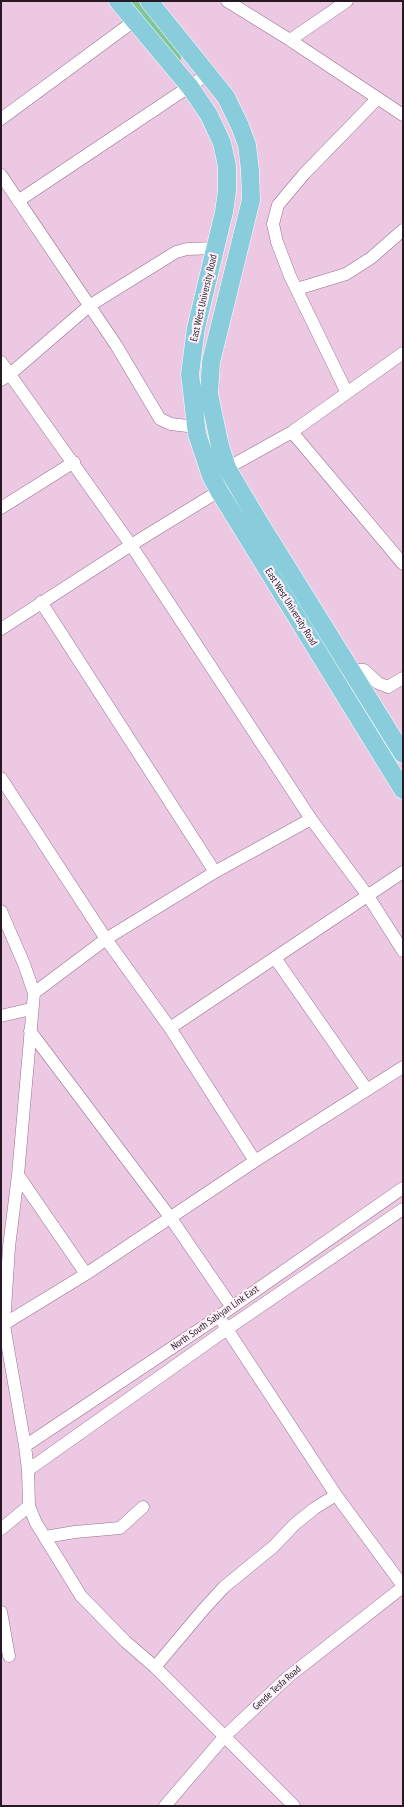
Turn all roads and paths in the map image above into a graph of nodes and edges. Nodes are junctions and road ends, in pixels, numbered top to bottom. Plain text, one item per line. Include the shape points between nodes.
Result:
1 (118, 1) edge
2 (149, 1) edge
3 (227, 1) edge
4 (347, 1) edge
5 (134, 21) junction
6 (290, 40) junction
7 (208, 74) junction
8 (190, 87) junction
9 (377, 99) junction
10 (403, 116) edge
11 (1, 119) edge
12 (1, 175) edge
13 (18, 201) junction
14 (403, 230) edge
15 (216, 248) junction
16 (297, 289) junction
17 (90, 306) junction
18 (403, 353) edge
19 (1, 362) edge
20 (5, 378) edge
21 (347, 393) junction
22 (196, 427) junction
23 (292, 432) junction
24 (74, 462) junction
25 (228, 468) junction
26 (215, 484) junction
27 (1, 508) edge
28 (131, 545) junction
29 (403, 564) edge
30 (41, 602) junction
31 (1, 629) edge
32 (351, 670) junction
33 (403, 678) edge
34 (403, 754) edge
35 (1, 778) edge
36 (403, 790) edge
37 (311, 819) junction
38 (215, 872) junction
39 (403, 872) edge
40 (368, 896) junction
41 (1, 911) edge
42 (106, 939) junction
43 (403, 951) edge
44 (275, 958) junction
45 (34, 993) junction
46 (31, 1009) junction
47 (1, 1016) edge
48 (170, 1028) junction
49 (30, 1031) junction
50 (403, 1067) edge
51 (367, 1090) junction
52 (255, 1161) junction
53 (18, 1175) junction
54 (403, 1188) edge
55 (403, 1209) edge
56 (170, 1217) junction
57 (86, 1274) junction
58 (231, 1306) junction
59 (219, 1316) junction
60 (2, 1326) edge
61 (227, 1329) junction
62 (25, 1446) junction
63 (28, 1470) junction
64 (336, 1496) junction
65 (29, 1506) junction
66 (143, 1507) dead end
67 (1, 1529) edge
68 (44, 1537) junction
69 (403, 1586) edge
70 (1, 1612) edge
71 (9, 1656) dead end
72 (155, 1667) junction
73 (225, 1736) junction
74 (165, 1806) edge
75 (294, 1806) edge

1 - 5 main road, East West University Road
2 - 7 main road, East West University Road
3 - 6 street
4 - 6 street
5 - 8 main road, East West University Road
5 - 11 street
6 - 9 street
7 - 8 street
7 - 25 main road, East West University Road via 226,97 240,126 250,170 251,200 220,320 209,394 220,446
8 - 13 street
8 - 15 main road, East West University Road via 209,115 222,143 227,166 227,191
9 - 10 street
9 - 16 street via 304,174 278,205 273,224 277,242
12 - 13 street
13 - 17 street
14 - 16 street via 371,258 346,274
15 - 17 street via 176,252
15 - 22 main road, East West University Road via 196,328 190,374
16 - 21 street
17 - 20 street
17 - 22 street via 160,419 171,424
18 - 21 street
19 - 20 street
20 - 24 street
21 - 23 street
22 - 26 main road, East West University Road via 202,452
23 - 25 street
23 - 29 street
24 - 27 street
24 - 28 street
25 - 26 street
25 - 32 main road, East West University Road
26 - 28 street
26 - 36 main road, East West University Road
28 - 30 street
28 - 37 street
30 - 31 street
30 - 38 street
32 - 33 street via 364,670 378,683 388,687
32 - 34 main road, East West University Road
35 - 42 street
37 - 38 street
37 - 40 street
38 - 42 street
39 - 40 street
40 - 43 street
40 - 44 street
41 - 45 street
42 - 45 street
42 - 48 street
44 - 48 street
44 - 51 street
45 - 46 street
46 - 47 street
46 - 49 street
48 - 52 street
49 - 53 street
49 - 56 street
50 - 51 street
51 - 52 street
52 - 56 street
53 - 57 street
53 - 60 street
54 - 58 street, North South Sabiyan Link East
55 - 61 street, North South Sabiyan Link East
56 - 57 street
56 - 58 street
57 - 60 street
58 - 59 street, North South Sabiyan Link East
59 - 61 street
59 - 62 street, North South Sabiyan Link East
60 - 62 street
61 - 63 street, North South Sabiyan Link East
61 - 64 street
62 - 63 street
63 - 65 street
64 - 69 street
64 - 72 street via 315,1508 224,1587
65 - 67 street
65 - 68 street
66 - 68 street via 120,1528
68 - 72 street via 81,1596 126,1642
69 - 73 street, Gende Tesfa Road via 288,1677
70 - 71 street
72 - 73 street
73 - 74 street, Gende Tesfa Road
73 - 75 street

